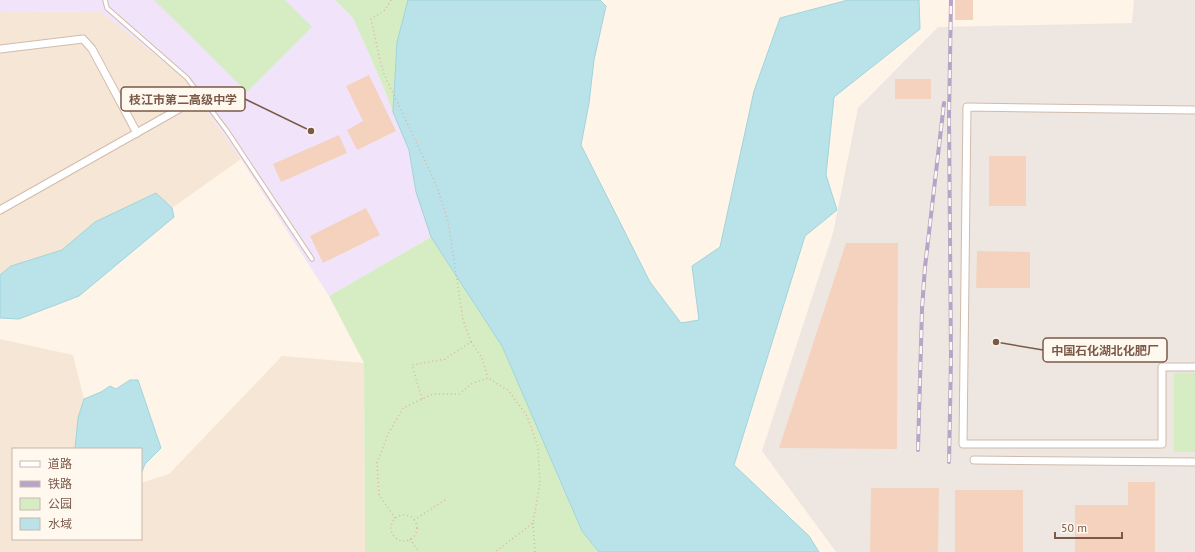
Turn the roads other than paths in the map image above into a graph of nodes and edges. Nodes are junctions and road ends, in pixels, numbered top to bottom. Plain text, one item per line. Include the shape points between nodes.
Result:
1 (105, 0) edge
2 (0, 48) edge
3 (179, 109) dead end
4 (1195, 110) edge
5 (136, 133) junction
6 (0, 210) edge
7 (312, 259) dead end
8 (1195, 367) edge
9 (974, 460) dead end
10 (1195, 462) edge

1 - 7 lane via 107,8 187,78 232,138
2 - 5 street via 83,38 92,49
3 - 5 street
4 - 8 street via 967,107 963,444 1162,444 1162,367
5 - 6 street
9 - 10 street

